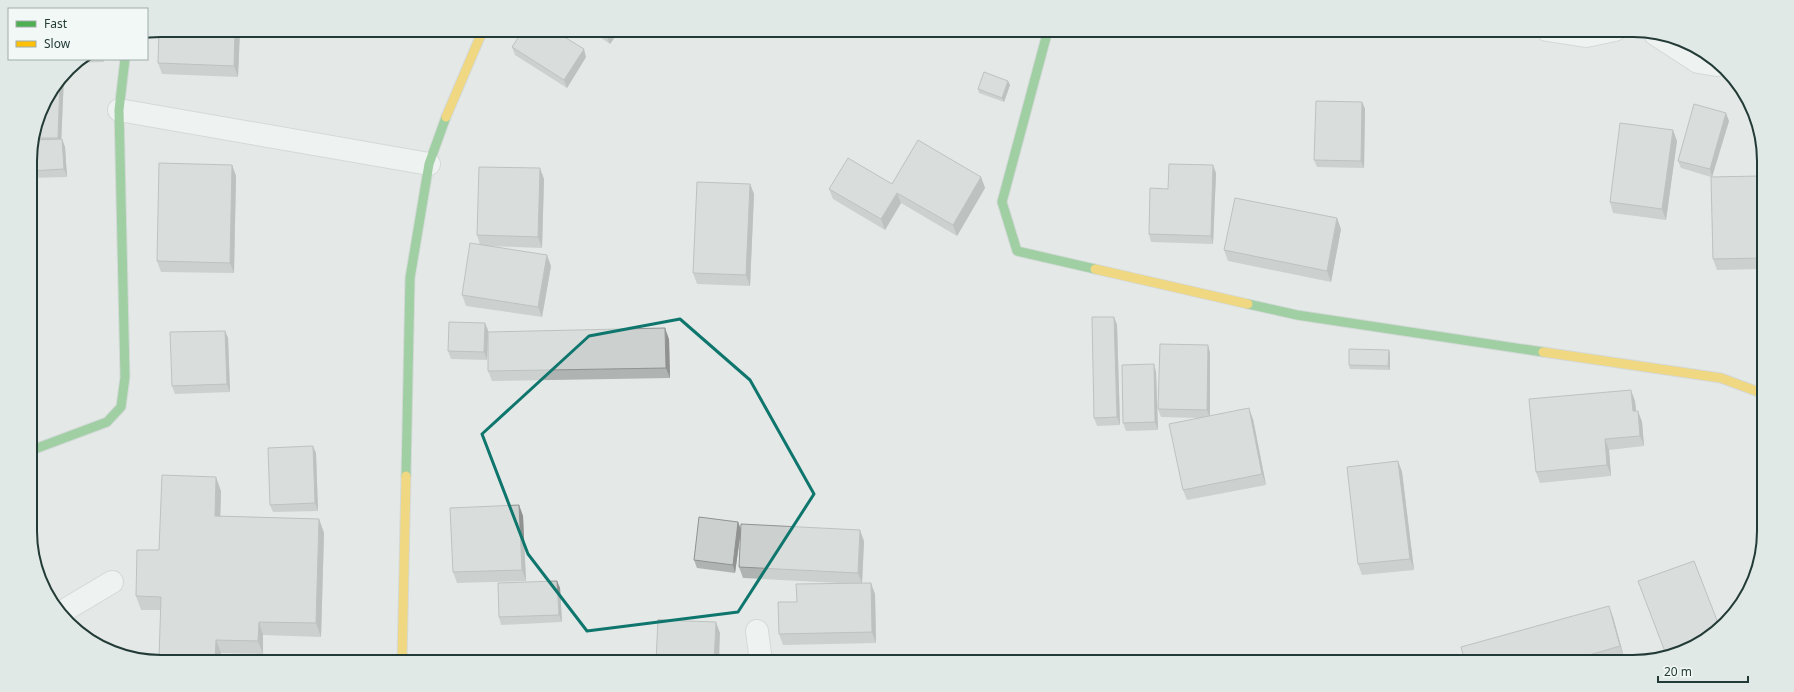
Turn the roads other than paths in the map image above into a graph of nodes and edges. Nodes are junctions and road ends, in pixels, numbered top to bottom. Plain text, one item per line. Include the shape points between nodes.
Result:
1 (480, 37) edge
2 (1046, 37) edge
3 (1667, 42) edge
4 (125, 60) edge
5 (1710, 64) edge
6 (119, 110) junction
7 (429, 164) junction
8 (1757, 391) edge
9 (37, 448) edge
10 (112, 582) dead end
11 (65, 610) edge
12 (757, 631) dead end
13 (402, 655) edge
14 (760, 655) edge

1 - 7 street via 442,126
2 - 8 street via 1002,202 1017,250 1297,314 1721,378
3 - 5 street via 1698,62
4 - 6 street
6 - 7 street
6 - 9 street via 125,377 121,407 107,422
7 - 13 street via 410,278
10 - 11 street
12 - 14 street

